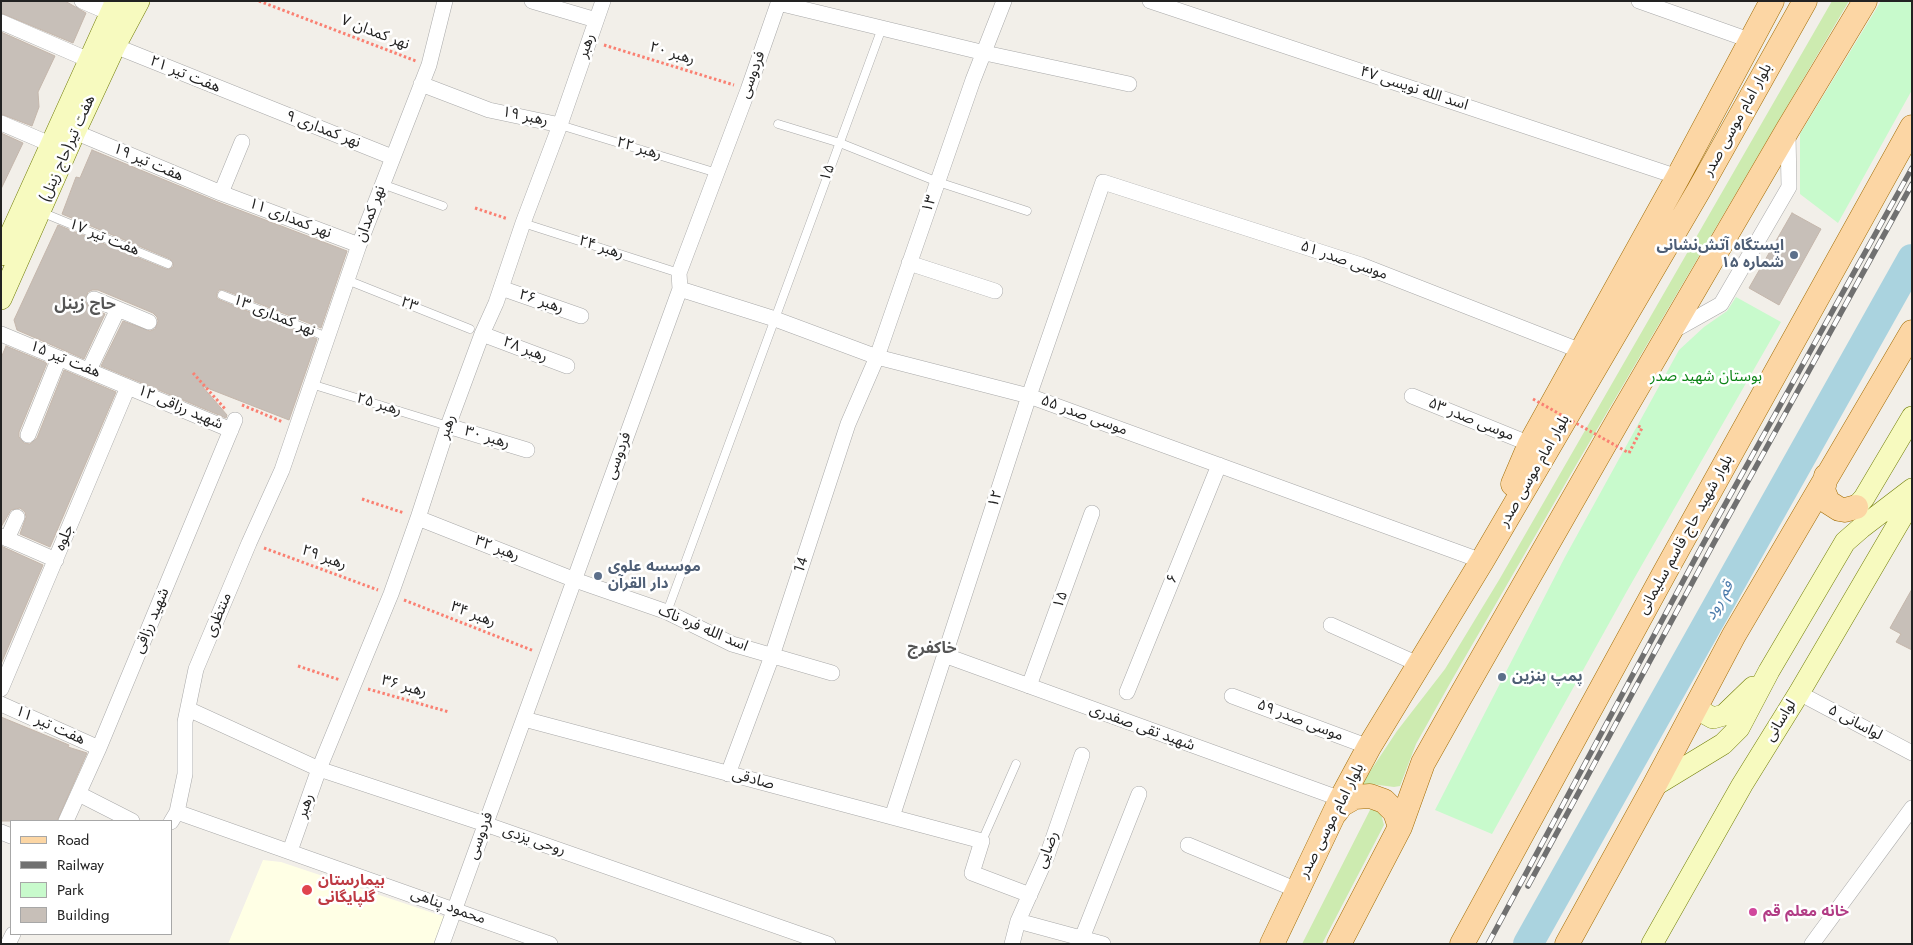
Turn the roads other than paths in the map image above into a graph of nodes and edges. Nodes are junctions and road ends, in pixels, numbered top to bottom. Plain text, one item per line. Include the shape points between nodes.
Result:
1 (82, 1) edge
2 (139, 1) edge
3 (445, 1) edge
4 (532, 1) edge
5 (603, 1) edge
6 (1004, 1) edge
7 (1150, 1) edge
8 (1639, 1) edge
9 (1772, 1) edge
10 (1805, 1) edge
11 (1864, 1) edge
12 (779, 2) edge
13 (113, 7) edge
14 (596, 20) junction
15 (1, 22) edge
16 (882, 28) junction
17 (1752, 41) junction
18 (115, 46) junction
19 (985, 52) junction
20 (89, 60) junction
21 (421, 84) junction
22 (1129, 84) dead end
23 (254, 103) joint
24 (1, 123) edge
25 (778, 124) dead end
26 (560, 125) junction
27 (1912, 127) edge
28 (75, 132) junction
29 (242, 142) dead end
30 (840, 143) junction
31 (50, 144) junction
32 (392, 158) junction
33 (717, 173) junction
34 (1678, 177) junction
35 (938, 182) junction
36 (1103, 182) joint
37 (382, 184) junction
38 (221, 193) junction
39 (443, 206) dead end
40 (1027, 210) dead end
41 (40, 212) junction
42 (523, 223) junction
43 (6, 234) edge
44 (359, 245) junction
45 (1, 255) edge
46 (909, 263) junction
47 (168, 264) dead end
48 (679, 273) junction
49 (347, 280) junction
50 (502, 288) junction
51 (680, 289) junction
52 (995, 291) dead end
53 (222, 294) dead end
54 (1, 299) edge
55 (94, 299) dead end
56 (118, 309) junction
57 (580, 316) dead end
58 (775, 319) junction
59 (150, 322) dead end
60 (476, 332) junction
61 (1912, 332) edge
62 (1, 334) edge
63 (327, 337) junction
64 (1581, 351) junction
65 (877, 356) junction
66 (59, 358) junction
67 (567, 366) dead end
68 (89, 370) junction
69 (311, 384) junction
70 (128, 386) junction
71 (1029, 396) junction
72 (1412, 396) dead end
73 (1912, 417) edge
74 (233, 425) joint
75 (448, 426) junction
76 (296, 427) joint
77 (28, 435) dead end
78 (1530, 444) junction
79 (527, 450) dead end
80 (1219, 465) junction
81 (1826, 476) junction
82 (1912, 489) edge
83 (1912, 500) edge
84 (1856, 507) joint
85 (1092, 513) dead end
86 (17, 517) dead end
87 (418, 518) junction
88 (4, 537) edge
89 (56, 560) junction
90 (1482, 561) junction
91 (575, 580) junction
92 (666, 612) junction
93 (1331, 625) dead end
94 (944, 655) junction
95 (772, 656) junction
96 (1418, 664) junction
97 (1769, 672) junction
98 (832, 674) dead end
99 (1029, 686) junction
100 (1, 689) edge
101 (1127, 692) dead end
102 (1799, 694) junction
103 (1232, 696) dead end
104 (1, 704) edge
105 (1695, 708) junction
106 (188, 709) junction
107 (524, 719) junction
108 (1369, 747) junction
109 (99, 748) junction
110 (1912, 753) edge
111 (1082, 754) dead end
112 (1016, 764) dead end
113 (319, 769) junction
114 (728, 774) junction
115 (1654, 786) junction
116 (79, 794) junction
117 (1139, 794) dead end
118 (1336, 808) junction
119 (1912, 808) edge
120 (174, 817) edge
121 (892, 818) junction
122 (66, 820) edge
123 (130, 820) edge
124 (485, 824) junction
125 (1400, 827) junction
126 (982, 842) junction
127 (1188, 845) dead end
128 (290, 851) junction
129 (1297, 890) junction
130 (1030, 895) junction
131 (455, 910) junction
132 (1018, 921) junction
133 (1082, 938) junction
134 (442, 944) edge
135 (550, 944) edge
136 (828, 944) edge
137 (1012, 944) edge
138 (1103, 944) edge
139 (1272, 944) edge
140 (1340, 944) edge
141 (1462, 944) edge
142 (1567, 944) edge
143 (1652, 944) edge
144 (1812, 944) edge

1 - 13 street
2 - 18 main road, هفت تیر(حاج زینل)
3 - 21 street, نهر کمدان
4 - 14 street
5 - 14 street, رهبر
6 - 19 street, ۱۳
7 - 34 street, ۴۷ اسد الله نویسی
8 - 17 street
9 - 17 main road
10 - 90 main road, بلوار امام موسی صدر
11 - 125 main road via 1668,334 1423,763
12 - 16 street
12 - 33 street, فردوسی
13 - 20 main road, هفت تیر(حاج زینل)
14 - 26 street, رهبر
15 - 20 street
16 - 19 street
16 - 30 lane, ۱۵
17 - 34 main road
18 - 23 street, هفت تیر ۲۱
18 - 28 main road, هفت تیر(حاج زینل)
19 - 22 street
19 - 35 street, ۱۳
20 - 31 main road, هفت تیر(حاج زینل)
21 - 26 street, رهبر ۱۹ via 489,110
21 - 32 street, نهر کمدان
23 - 32 street, نهر کمداری ۹
24 - 31 street
25 - 30 lane
26 - 33 lane, رهبر ۲۲
26 - 42 street, رهبر
27 - 141 main road, بلوار شهید حاج قاسم سلیمانی
28 - 38 street, هفت تیر ۱۹
28 - 41 main road, هفت تیر(حاج زینل)
29 - 38 street
30 - 35 lane
30 - 58 lane, ۱۵
31 - 43 main road, هفت تیر(حاج زینل)
32 - 37 street, نهر کمدان
33 - 48 street, فردوسی
34 - 64 main road
35 - 40 lane
35 - 46 street, ۱۳
36 - 64 street, موسی صدر ۵۱ via 1361,265
36 - 71 street, ۱۲
37 - 39 lane
37 - 44 street, نهر کمدان
38 - 44 street, نهر کمداری ۱۱
41 - 47 lane, هفت تیر ۱۷
41 - 54 main road, هفت تیر(حاج زینل)
42 - 48 lane, رهبر ۲۴
42 - 50 street, رهبر
43 - 45 main road, هفت تیر(حاج زینل)
44 - 49 street, نهر کمدان
46 - 52 street
46 - 65 street, ۱۳
48 - 51 street, فردوسی
49 - 60 lane, ۲۳
49 - 63 street, نهر کمدان
50 - 57 street, رهبر ۲۶
50 - 60 street, رهبر
51 - 58 street, موسی صدر ۵۵
51 - 91 street, فردوسی
53 - 63 lane, نهر کمداری ۱۳
55 - 56 street
56 - 59 street
56 - 68 street
58 - 65 street, موسی صدر ۵۵
58 - 92 lane, ۱۵
60 - 67 street, رهبر ۲۸
60 - 75 street, رهبر
61 - 81 main road
62 - 66 street, هفت تیر ۱۵
63 - 69 street, نهر کمدان
64 - 78 main road
65 - 71 street, موسی صدر ۵۵
65 - 95 street, 14 via 848,424
66 - 68 street, هفت تیر ۱۵
66 - 77 street
68 - 70 street, هفت تیر ۱۵
69 - 75 lane, رهبر ۲۵
69 - 76 street, نهر کمدان
70 - 74 street, شهید رزاقی ۱۲
70 - 89 street, جلوه
71 - 80 street, موسی صدر ۵۵
71 - 94 street, ۱۲
72 - 78 street, موسی صدر ۵۳
73 - 84 main road
74 - 109 street, شهید رزاقی
75 - 79 street, رهبر ۳۰
75 - 87 street, رهبر
76 - 106 street, منتظری via 282,470 196,669
78 - 90 main road
80 - 90 street, موسی صدر ۵۵
80 - 101 street, ۶
81 - 84 main road via 1823,490 1828,502 1839,509
81 - 105 main road
82 - 97 main road via 1845,542
83 - 102 main road, لواسانی
85 - 99 street, ۱۵
86 - 88 street
87 - 91 street, رهبر ۳۲
87 - 113 street, رهبر
88 - 89 street
89 - 100 street, جلوه
90 - 96 main road, بلوار امام موسی صدر
91 - 92 street, اسد الله فره ناک
91 - 107 street, فردوسی
92 - 95 street, اسد الله فره ناک via 732,644
93 - 96 street
94 - 99 street, شهید تقی صفدری
94 - 121 street, ۱۲
95 - 98 street, اسد الله فره ناک
95 - 114 street, 14
96 - 108 main road, بلوار امام موسی صدر
97 - 105 main road via 1724,714 1713,718
97 - 115 main road via 1739,728 1723,744
99 - 118 street, شهید تقی صفدری
102 - 110 street, لواسانی ۵
102 - 143 main road, لواسانی via 1742,785
103 - 108 street, موسی صدر ۵۹
104 - 109 street, هفت تیر ۱۱
105 - 115 main road
106 - 113 street, روحی یزدی
106 - 120 street, منتظری via 184,774
107 - 114 street, صادقی
107 - 124 street, فردوسی
108 - 118 main road, بلوار امام موسی صدر
109 - 116 street, شهید رزاقی
111 - 130 street, رضایی
112 - 126 lane
113 - 124 street, روحی یزدی
113 - 128 street, رهبر
114 - 121 street, صادقی
115 - 142 main road
116 - 122 street, شهید رزاقی
116 - 123 street
117 - 133 street
118 - 125 main road via 1355,797 1370,796 1384,801 1395,812
118 - 129 main road, بلوار امام موسی صدر
119 - 144 street
120 - 128 street, محمود پناهی
121 - 126 street, صادقی
124 - 131 street, فردوسی
124 - 136 street, روحی یزدی
125 - 140 main road
126 - 130 street via 972,873
127 - 129 street
128 - 131 street, محمود پناهی
129 - 139 main road, بلوار امام موسی صدر
130 - 132 street, رضایی
131 - 134 street, فردوسی
131 - 135 street, محمود پناهی
132 - 133 street
132 - 137 street, رضایی
133 - 138 street

